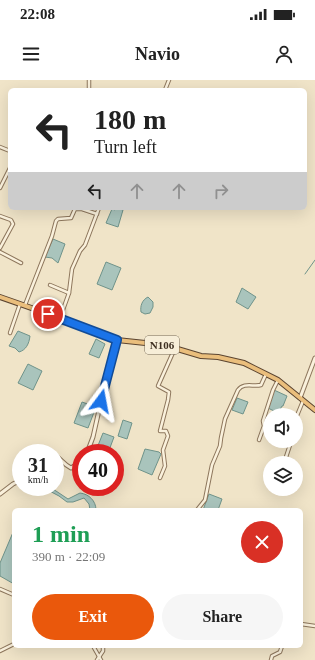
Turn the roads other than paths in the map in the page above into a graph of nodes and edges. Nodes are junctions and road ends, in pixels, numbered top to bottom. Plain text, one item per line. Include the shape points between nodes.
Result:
1 (8, 172) edge
2 (1, 186) edge
3 (75, 210) edge
4 (85, 210) edge
5 (99, 210) edge
6 (97, 214) junction
7 (0, 216) edge
8 (0, 248) edge
9 (0, 252) edge
10 (21, 263) dead end
11 (50, 285) dead end
12 (69, 293) junction
13 (0, 297) edge
14 (23, 305) junction
15 (60, 318) junction
16 (10, 333) dead end
17 (117, 340) junction
18 (175, 348) junction
19 (315, 358) edge
20 (267, 374) junction
21 (278, 380) junction
22 (302, 399) junction
23 (299, 408) edge
24 (315, 410) edge
25 (259, 440) dead end
26 (90, 444) edge
27 (160, 478) dead end
28 (12, 485) edge
29 (0, 494) edge
30 (199, 508) edge
31 (0, 589) edge
32 (12, 594) edge
33 (303, 624) edge
34 (315, 626) edge
35 (12, 645) edge
36 (94, 648) edge
37 (103, 648) edge
38 (281, 648) edge
39 (0, 651) edge
40 (100, 658) edge
41 (97, 660) edge
42 (271, 660) edge

1 - 2 street
3 - 14 street via 71,218 57,219
4 - 6 street
5 - 6 street
6 - 12 street via 72,269
7 - 8 street via 12,220 13,224
9 - 10 street
11 - 12 street
12 - 15 street
13 - 14 highway, N106
14 - 15 highway, N106
14 - 16 street
15 - 17 highway, N106
17 - 18 highway, N106
17 - 26 street
18 - 20 highway, N106 via 201,356 239,361
18 - 27 street via 158,386 169,392 160,431 166,431 168,436 163,450 165,466
19 - 22 street
20 - 21 highway, N106
20 - 30 street via 261,385 245,385 238,390 225,419 205,500
21 - 22 highway, N106
21 - 25 street
22 - 23 street
22 - 24 highway, N106
28 - 29 street
31 - 32 street
33 - 34 street
35 - 39 street
36 - 40 street
37 - 40 street
38 - 42 street
40 - 41 street

